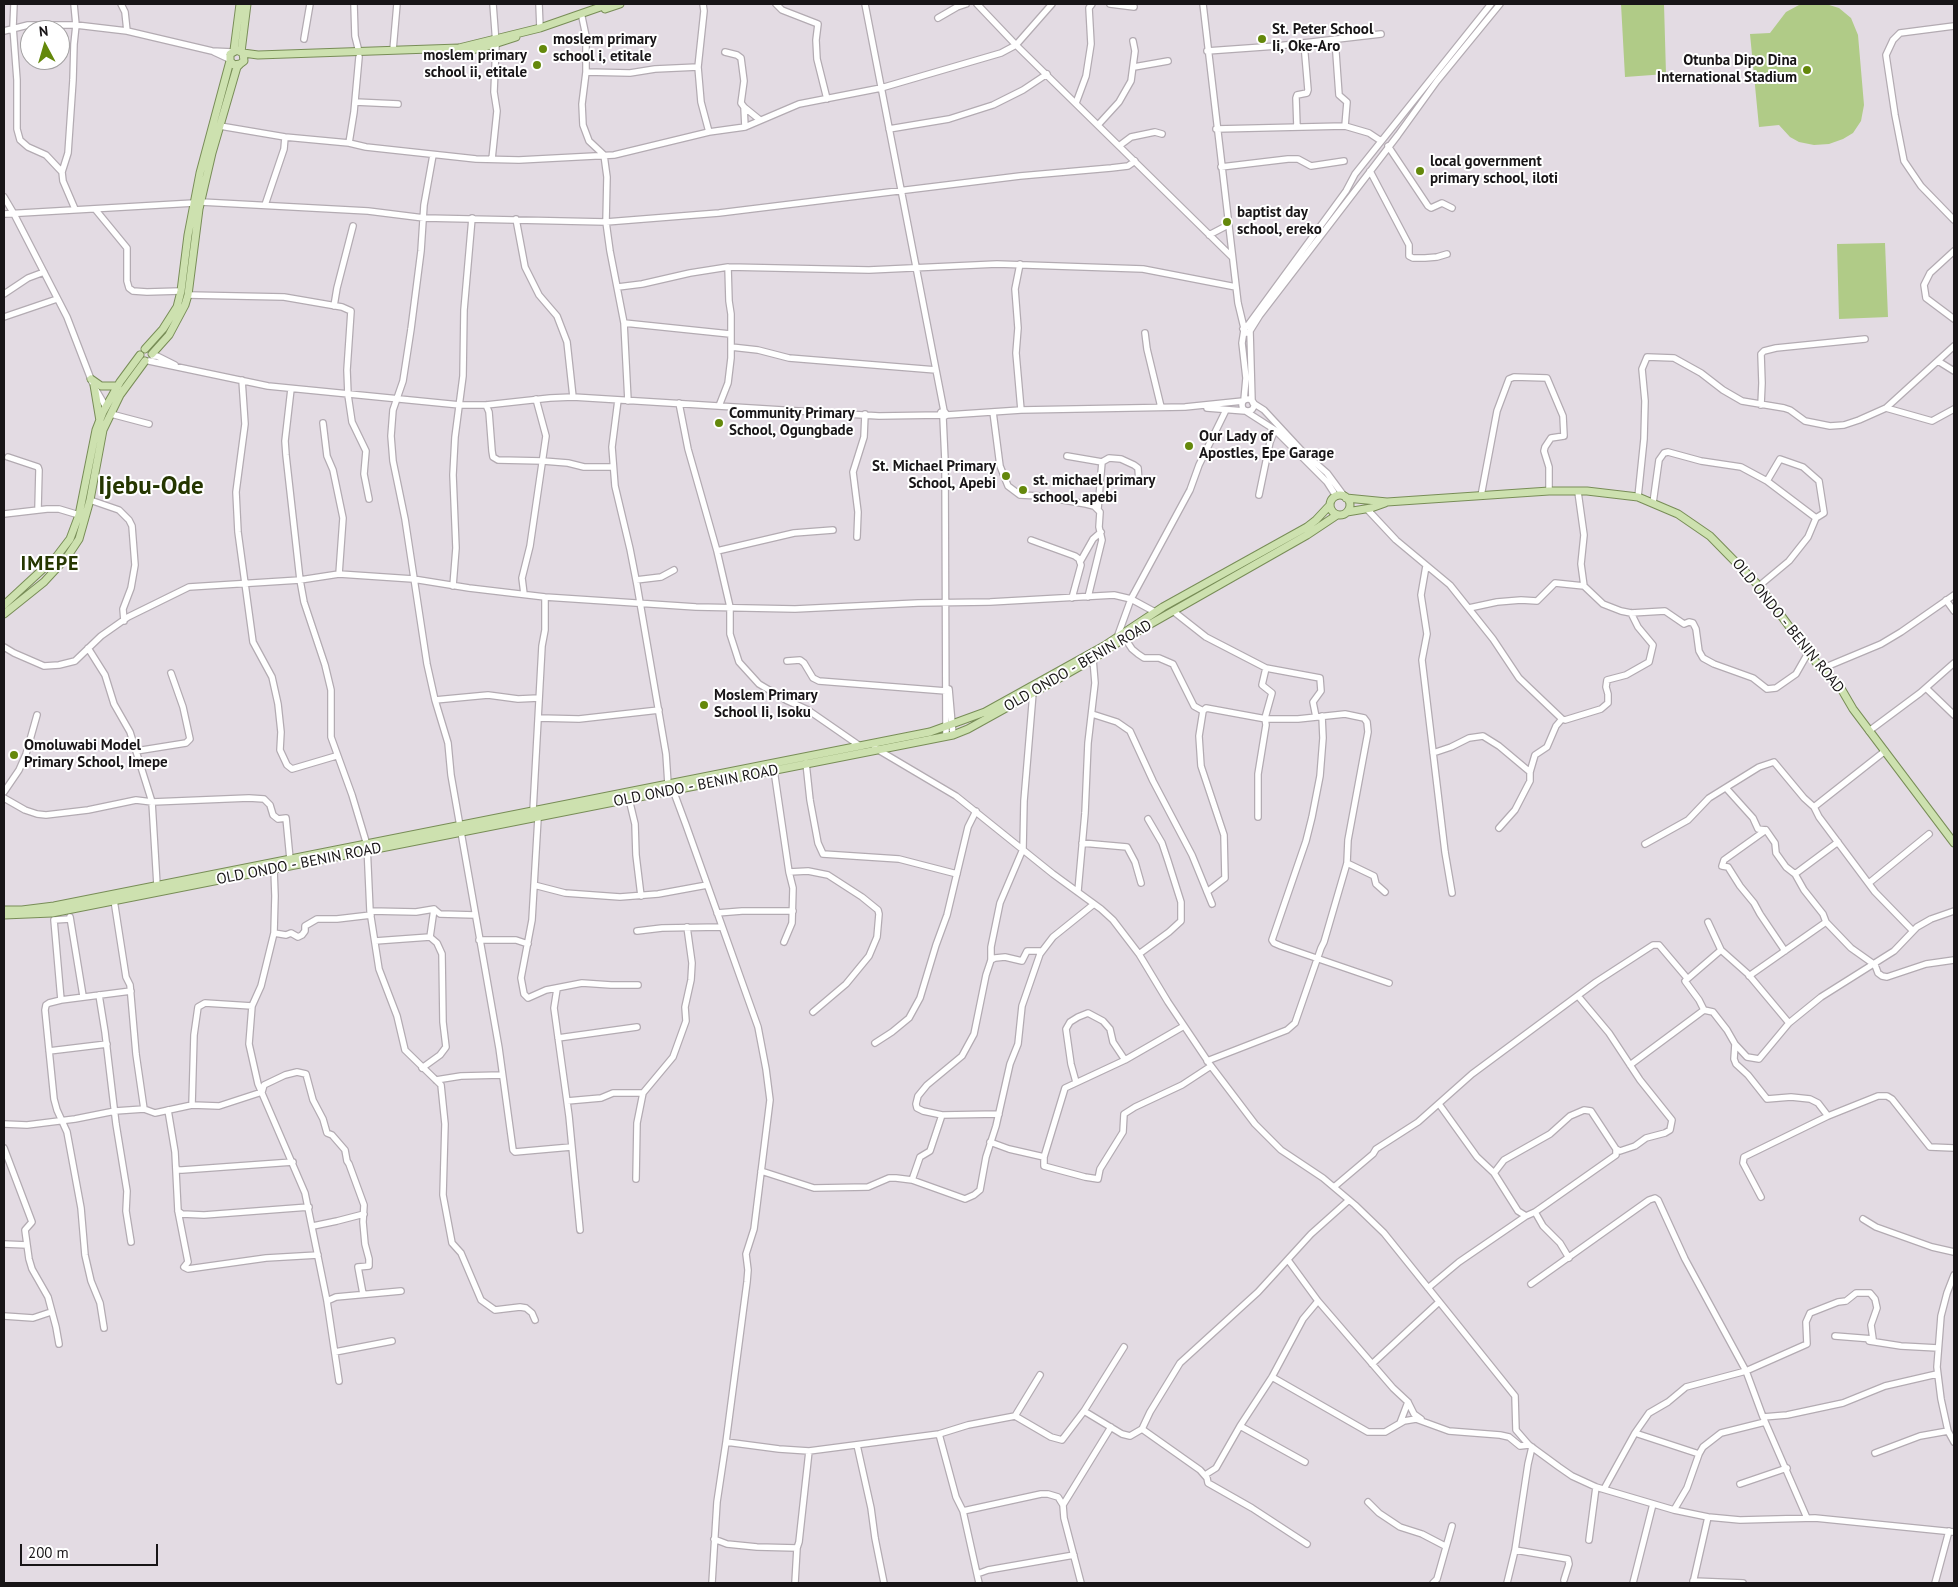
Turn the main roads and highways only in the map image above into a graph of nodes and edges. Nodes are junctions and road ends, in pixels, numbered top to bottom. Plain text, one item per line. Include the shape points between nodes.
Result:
1 (240, 4) edge
2 (247, 4) edge
3 (609, 4) edge
4 (620, 4) edge
5 (595, 6) edge
6 (496, 41) junction
7 (359, 54) junction
8 (237, 57) junction
9 (197, 202) junction
10 (147, 356) junction
11 (118, 386) junction
12 (100, 422) junction
13 (1345, 497) junction
14 (1387, 502) junction
15 (1330, 505) junction
16 (1347, 512) junction
17 (1337, 515) junction
18 (4, 602) edge
19 (4, 614) edge
20 (1122, 635) junction
21 (670, 787) junction
22 (1954, 843) edge
23 (367, 848) junction
24 (163, 886) junction
25 (4, 910) edge
26 (4, 915) edge

1 - 8 main road
2 - 8 main road
3 - 5 main road
4 - 6 main road
5 - 6 main road
6 - 7 main road via 459,48
6 - 7 main road via 461,52
7 - 8 main road
8 - 9 main road via 237,67
8 - 9 main road via 203,160
9 - 10 main road via 188,235 184,293
10 - 11 main road
10 - 19 main road via 120,396 100,442 90,500 79,538 44,582
11 - 12 main road
11 - 12 main road via 101,386 92,382
12 - 18 main road via 93,440 79,515 70,539 62,551
13 - 14 main road, OLD ONDO - BENIN ROAD
13 - 15 main road, OLD ONDO - BENIN ROAD via 1336,496
13 - 16 main road via 1350,503
14 - 16 main road, OLD ONDO - BENIN ROAD
14 - 22 main road, OLD ONDO - BENIN ROAD via 1549,491 1638,496 1702,529 1759,586 1808,653 1839,685 1869,731
15 - 17 main road
15 - 20 main road, OLD ONDO - BENIN ROAD via 1307,527 1155,612
16 - 17 main road, OLD ONDO - BENIN ROAD
17 - 20 main road, OLD ONDO - BENIN ROAD via 1173,611
20 - 21 main road, OLD ONDO - BENIN ROAD via 985,712 949,726
20 - 21 main road, OLD ONDO - BENIN ROAD via 1093,659 968,729 806,764
21 - 23 main road, OLD ONDO - BENIN ROAD via 460,824
21 - 23 main road, OLD ONDO - BENIN ROAD via 538,818
23 - 24 main road, OLD ONDO - BENIN ROAD via 290,859
23 - 24 main road, OLD ONDO - BENIN ROAD via 274,869
24 - 25 main road, OLD ONDO - BENIN ROAD via 44,908
24 - 26 main road, OLD ONDO - BENIN ROAD via 52,913

